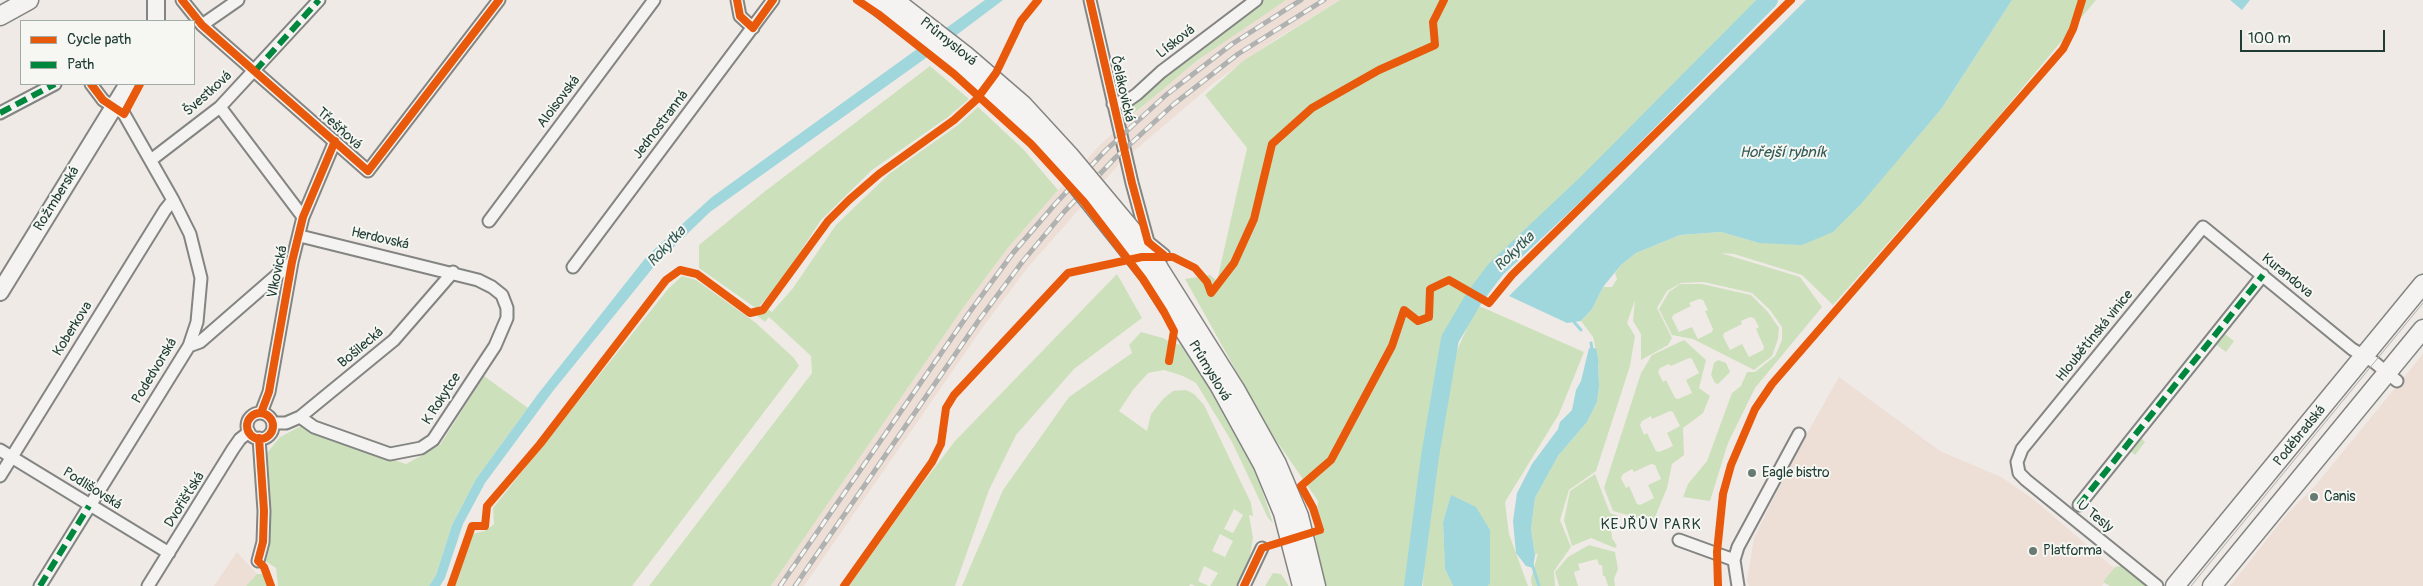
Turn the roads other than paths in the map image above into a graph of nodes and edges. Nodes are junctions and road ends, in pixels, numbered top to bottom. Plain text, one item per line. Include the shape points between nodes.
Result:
1 (29, 0) edge
2 (156, 0) edge
3 (182, 0) edge
4 (238, 0) edge
5 (319, 0) edge
6 (499, 0) edge
7 (654, 0) edge
8 (737, 0) edge
9 (773, 0) edge
10 (870, 0) edge
11 (894, 0) edge
12 (1090, 0) edge
13 (1256, 0) edge
14 (0, 16) edge
15 (156, 20) edge
16 (202, 25) junction
17 (753, 28) junction
18 (255, 71) junction
19 (53, 85) edge
20 (92, 85) edge
21 (127, 85) edge
22 (1113, 104) junction
23 (114, 107) junction
24 (220, 107) junction
25 (0, 113) edge
26 (335, 142) junction
27 (151, 160) junction
28 (174, 200) junction
29 (303, 217) junction
30 (488, 221) dead end
31 (2204, 226) joint
32 (300, 236) junction
33 (292, 262) junction
34 (1157, 266) junction
35 (573, 267) dead end
36 (453, 272) junction
37 (2263, 275) junction
38 (2423, 284) edge
39 (0, 292) edge
40 (2423, 329) edge
41 (189, 346) junction
42 (2358, 352) junction
43 (2392, 377) junction
44 (261, 413) junction
45 (300, 417) junction
46 (273, 423) junction
47 (1799, 434) dead end
48 (254, 435) junction
49 (0, 450) edge
50 (12, 457) junction
51 (2018, 469) joint
52 (0, 476) edge
53 (2079, 505) dead end
54 (89, 506) junction
55 (1679, 540) dead end
56 (1262, 548) dead end
57 (169, 553) junction
58 (1734, 560) junction
59 (258, 561) dead end
60 (40, 586) edge
61 (148, 586) edge
62 (1244, 586) edge
63 (1302, 586) edge
64 (1316, 586) edge
65 (1738, 586) edge
66 (2157, 586) edge
67 (2174, 586) edge
68 (2212, 586) edge

1 - 14 main road
2 - 15 street
3 - 16 street, Třešňová
4 - 16 street
5 - 18 street, Švestková
6 - 26 street, Třešňová via 368,170
7 - 30 street, Aloisovská
8 - 17 street via 740,16
9 - 17 street, Jednostranná
10 - 34 main road, Průmyslová, bridge via 956,65 1016,118
11 - 34 main road, Průmyslová, bridge via 1023,105 1135,234
12 - 22 street, Čelákovická
13 - 22 street, Lísková via 1130,99
16 - 18 street, Třešňová
17 - 35 street, Jednostranná
18 - 24 street, Švestková
18 - 26 street, Třešňová
19 - 25 street
20 - 23 street via 102,100
21 - 23 street, Rožmberská
22 - 34 street, Čelákovická
23 - 27 street, Podedvorská via 124,114
23 - 39 street, Rožmberská
24 - 27 street, Švestková
24 - 29 street
26 - 29 street, Vlkovická
27 - 28 street, Podedvorská
28 - 41 street, Podedvorská via 190,234 201,278 196,325
28 - 50 street, Koberkova
29 - 32 street, Vlkovická
31 - 37 street, Kurandova
31 - 51 street, Hloubětínská vinice via 2022,449
32 - 33 street, Vlkovická
32 - 36 street, Herdovská
33 - 41 street via 200,342
33 - 44 street, Vlkovická via 269,392
34 - 63 main road, Průmyslová via 1262,465 1283,513
34 - 64 main road, Průmyslová via 1232,383 1274,457 1298,516
36 - 45 street, Bošilecká via 394,340
36 - 45 street, K Rokytce via 492,286 502,295 507,318 495,346 433,440 421,448 390,454 314,427
37 - 42 street, Kurandova
37 - 53 street
38 - 42 main road, Poděbradská
40 - 43 main road, Poděbradská
41 - 54 street, Podedvorská
42 - 43 street, Kurandova
42 - 67 main road, Poděbradská
43 - 68 main road, Poděbradská
44 - 46 street
44 - 48 street via 250,418 248,423
45 - 46 street, Bošilecká via 286,423
46 - 48 street via 268,436
47 - 58 street
48 - 57 street, Dvořišťská via 233,449
48 - 59 street via 264,512 263,542
49 - 50 street, Podlišovská
50 - 52 street, Koberkova
50 - 54 street, Podlišovská
51 - 66 street, U Tesly via 2026,480
54 - 57 street, Podlišovská
54 - 60 street, Podedvorská
55 - 58 street
56 - 62 street
57 - 61 street, Dvořišťská
58 - 65 street

